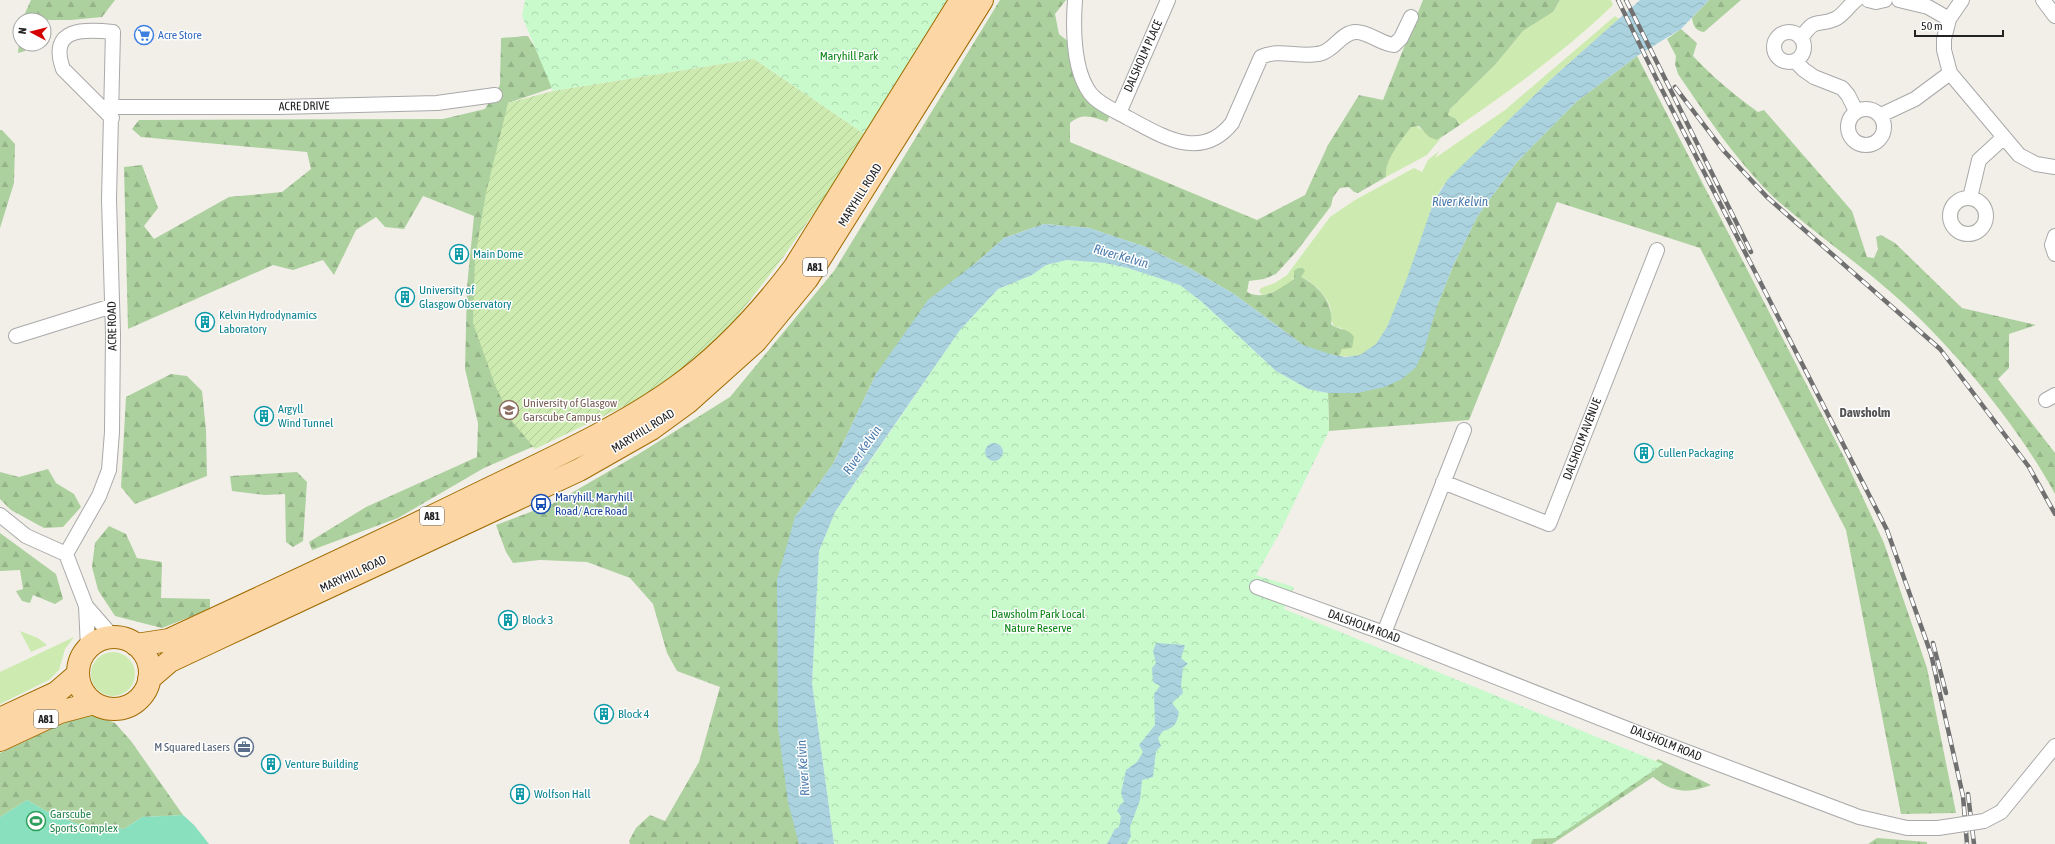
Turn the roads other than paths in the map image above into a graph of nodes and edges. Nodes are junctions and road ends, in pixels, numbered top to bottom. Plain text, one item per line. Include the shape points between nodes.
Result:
1 (961, 0) edge
2 (982, 0) edge
3 (1075, 0) edge
4 (1168, 0) edge
5 (1856, 0) edge
6 (1868, 0) edge
7 (1885, 0) edge
8 (1899, 0) edge
9 (1962, 0) edge
10 (2043, 0) edge
11 (2055, 16) edge
12 (1411, 18) dead end
13 (1949, 19) junction
14 (1802, 37) junction
15 (1795, 61) junction
16 (1950, 73) junction
17 (495, 95) dead end
18 (112, 112) junction
19 (1856, 112) junction
20 (1119, 113) junction
21 (1881, 115) junction
22 (886, 138) junction
23 (2003, 138) junction
24 (2055, 167) edge
25 (1970, 198) dead end
26 (2055, 236) edge
27 (1657, 250) dead end
28 (2055, 254) edge
29 (112, 306) junction
30 (16, 336) dead end
31 (1464, 430) dead end
32 (1443, 482) junction
33 (0, 514) edge
34 (66, 554) junction
35 (1257, 587) dead end
36 (86, 606) junction
37 (1384, 633) junction
38 (113, 638) junction
39 (136, 645) junction
40 (88, 648) junction
41 (78, 674) junction
42 (149, 679) junction
43 (94, 703) junction
44 (0, 719) edge
45 (0, 740) edge
46 (2055, 746) edge

1 - 22 main road, MARYHILL ROAD / A81
2 - 22 main road, MARYHILL ROAD / A81
3 - 20 street via 1073,22 1081,72 1090,93
4 - 20 street, DALSHOLM PLACE
5 - 14 street via 1835,20 1815,22 1808,27
6 - 7 street
8 - 13 street via 1928,7
9 - 13 street
10 - 11 street
12 - 20 street via 1401,38 1394,45 1357,32 1344,36 1333,48 1324,52 1261,57 1232,123 1210,141 1176,141
13 - 16 street via 1944,50
14 - 15 street via 1804,51
14 - 15 street via 1792,31 1786,32 1774,43 1779,58 1784,61
15 - 19 street via 1814,77 1842,88
16 - 21 street via 1915,99
16 - 23 street
17 - 18 street, ACRE DRIVE via 437,103
18 - 18 street, ACRE ROAD via 68,75 60,60 63,42 69,35 90,29 113,32
18 - 29 street, ACRE ROAD
19 - 21 street via 1869,108
19 - 21 street via 1850,117 1849,133 1853,140 1868,145 1881,138 1885,130
22 - 39 main road, MARYHILL ROAD / A81 via 773,296 714,356 675,388 643,409 572,447 396,534 169,640
22 - 42 main road, MARYHILL ROAD / A81 via 826,250 794,296 756,341 688,402 651,429 579,470 170,661
23 - 24 street via 2024,160
23 - 25 street via 1979,160
26 - 28 street via 2052,245
27 - 32 street, DALSHOLM AVENUE via 1549,524
29 - 30 street
29 - 34 street, ACRE ROAD via 112,432 109,470 99,496
31 - 32 street
32 - 37 street
33 - 34 street via 26,536
34 - 36 street
35 - 37 street, DALSHOLM ROAD
36 - 38 street
36 - 40 street
37 - 46 street, DALSHOLM ROAD, bridge via 1859,817 1907,828 1938,828 1984,821 2001,812
38 - 39 main road, A81
38 - 40 main road via 104,639
39 - 42 main road via 144,654 149,666
40 - 41 main road via 79,664
41 - 43 main road via 82,690
41 - 44 main road, A81 via 56,693
42 - 43 main road, A81 via 141,697 126,707 109,709
43 - 45 main road, A81 via 60,712

